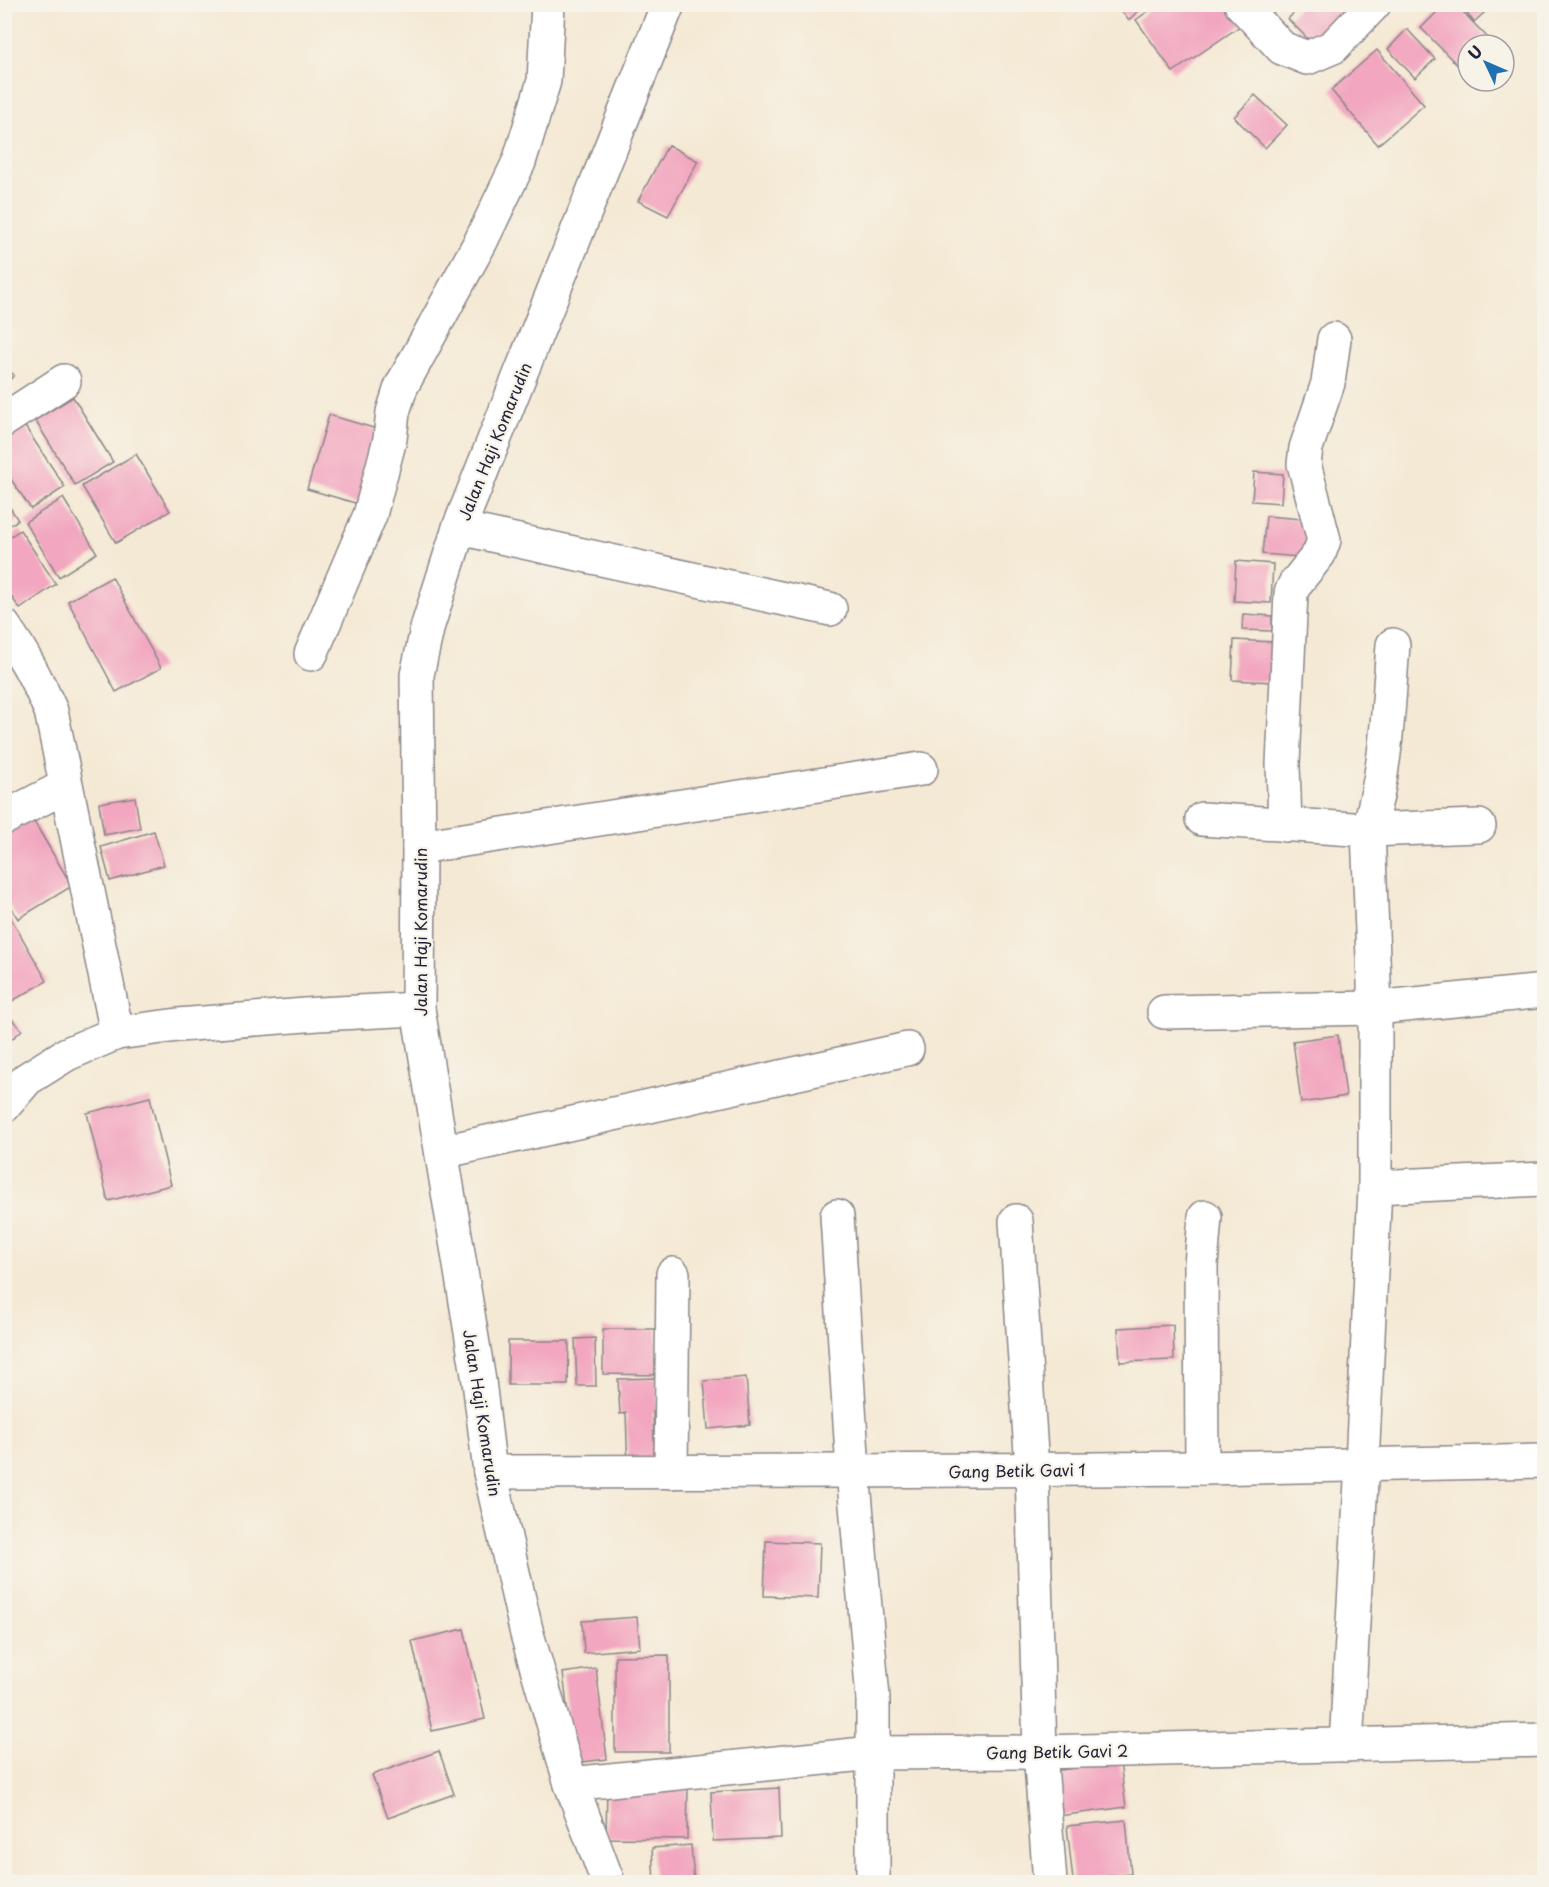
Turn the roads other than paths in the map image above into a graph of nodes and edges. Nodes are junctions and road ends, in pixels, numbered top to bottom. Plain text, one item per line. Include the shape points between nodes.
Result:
1 (548, 4) edge
2 (668, 4) edge
3 (1241, 4) edge
4 (1374, 4) edge
5 (1334, 339) dead end
6 (64, 381) dead end
7 (4, 420) edge
8 (459, 528) junction
9 (830, 609) dead end
10 (4, 626) edge
11 (1393, 645) dead end
12 (311, 654) dead end
13 (921, 769) dead end
14 (66, 786) junction
15 (4, 818) edge
16 (1202, 819) dead end
17 (1285, 825) junction
18 (1479, 825) dead end
19 (1368, 831) junction
20 (419, 847) junction
21 (1545, 991) edge
22 (1375, 1008) junction
23 (418, 1009) junction
24 (1164, 1012) dead end
25 (117, 1033) junction
26 (908, 1048) dead end
27 (4, 1106) edge
28 (442, 1152) junction
29 (1545, 1179) edge
30 (1375, 1187) junction
31 (837, 1216) dead end
32 (1205, 1217) dead end
33 (1016, 1221) dead end
34 (673, 1274) dead end
35 (1545, 1461) edge
36 (1362, 1464) junction
37 (1202, 1468) junction
38 (1032, 1469) junction
39 (490, 1472) junction
40 (671, 1472) junction
41 (853, 1472) junction
42 (1545, 1740) edge
43 (1346, 1745) junction
44 (1040, 1752) junction
45 (873, 1753) junction
46 (571, 1784) junction
47 (608, 1882) edge
48 (873, 1882) edge
49 (1050, 1882) edge

1 - 12 street via 544,81 519,162 481,241 401,387 370,515
2 - 8 street, Jalan Haji Komarudin
3 - 4 street via 1282,48 1306,58 1334,47
5 - 17 street via 1328,383 1304,464 1324,540 1292,593 1283,764
6 - 7 street
8 - 9 street
8 - 20 street, Jalan Haji Komarudin via 428,625 417,675
10 - 14 street via 51,711
11 - 19 street via 1382,775
13 - 20 street
14 - 15 street
14 - 25 street
16 - 17 street
17 - 19 street
18 - 19 street
19 - 22 street
20 - 23 street, Jalan Haji Komarudin
21 - 22 street
22 - 24 street
22 - 30 street
23 - 25 street via 178,1025
23 - 28 street, Jalan Haji Komarudin
25 - 27 street via 67,1054 27,1079
26 - 28 street
28 - 39 street, Jalan Haji Komarudin
29 - 30 street
30 - 36 street
31 - 41 street
32 - 37 street via 1201,1265
33 - 38 street
34 - 40 street
35 - 36 street, Gang Betik Gavi 1
36 - 37 street, Gang Betik Gavi 1
36 - 43 street
37 - 38 street, Gang Betik Gavi 1
38 - 41 street, Gang Betik Gavi 1
38 - 44 street
39 - 40 street, Gang Betik Gavi 1
39 - 46 street, Jalan Haji Komarudin via 527,1634
40 - 41 street, Gang Betik Gavi 1
41 - 45 street via 873,1698
42 - 43 street, Gang Betik Gavi 2
43 - 44 street, Gang Betik Gavi 2
44 - 45 street, Gang Betik Gavi 2
44 - 49 street
45 - 46 street, Gang Betik Gavi 2
45 - 48 street
46 - 47 street, Jalan Haji Komarudin

